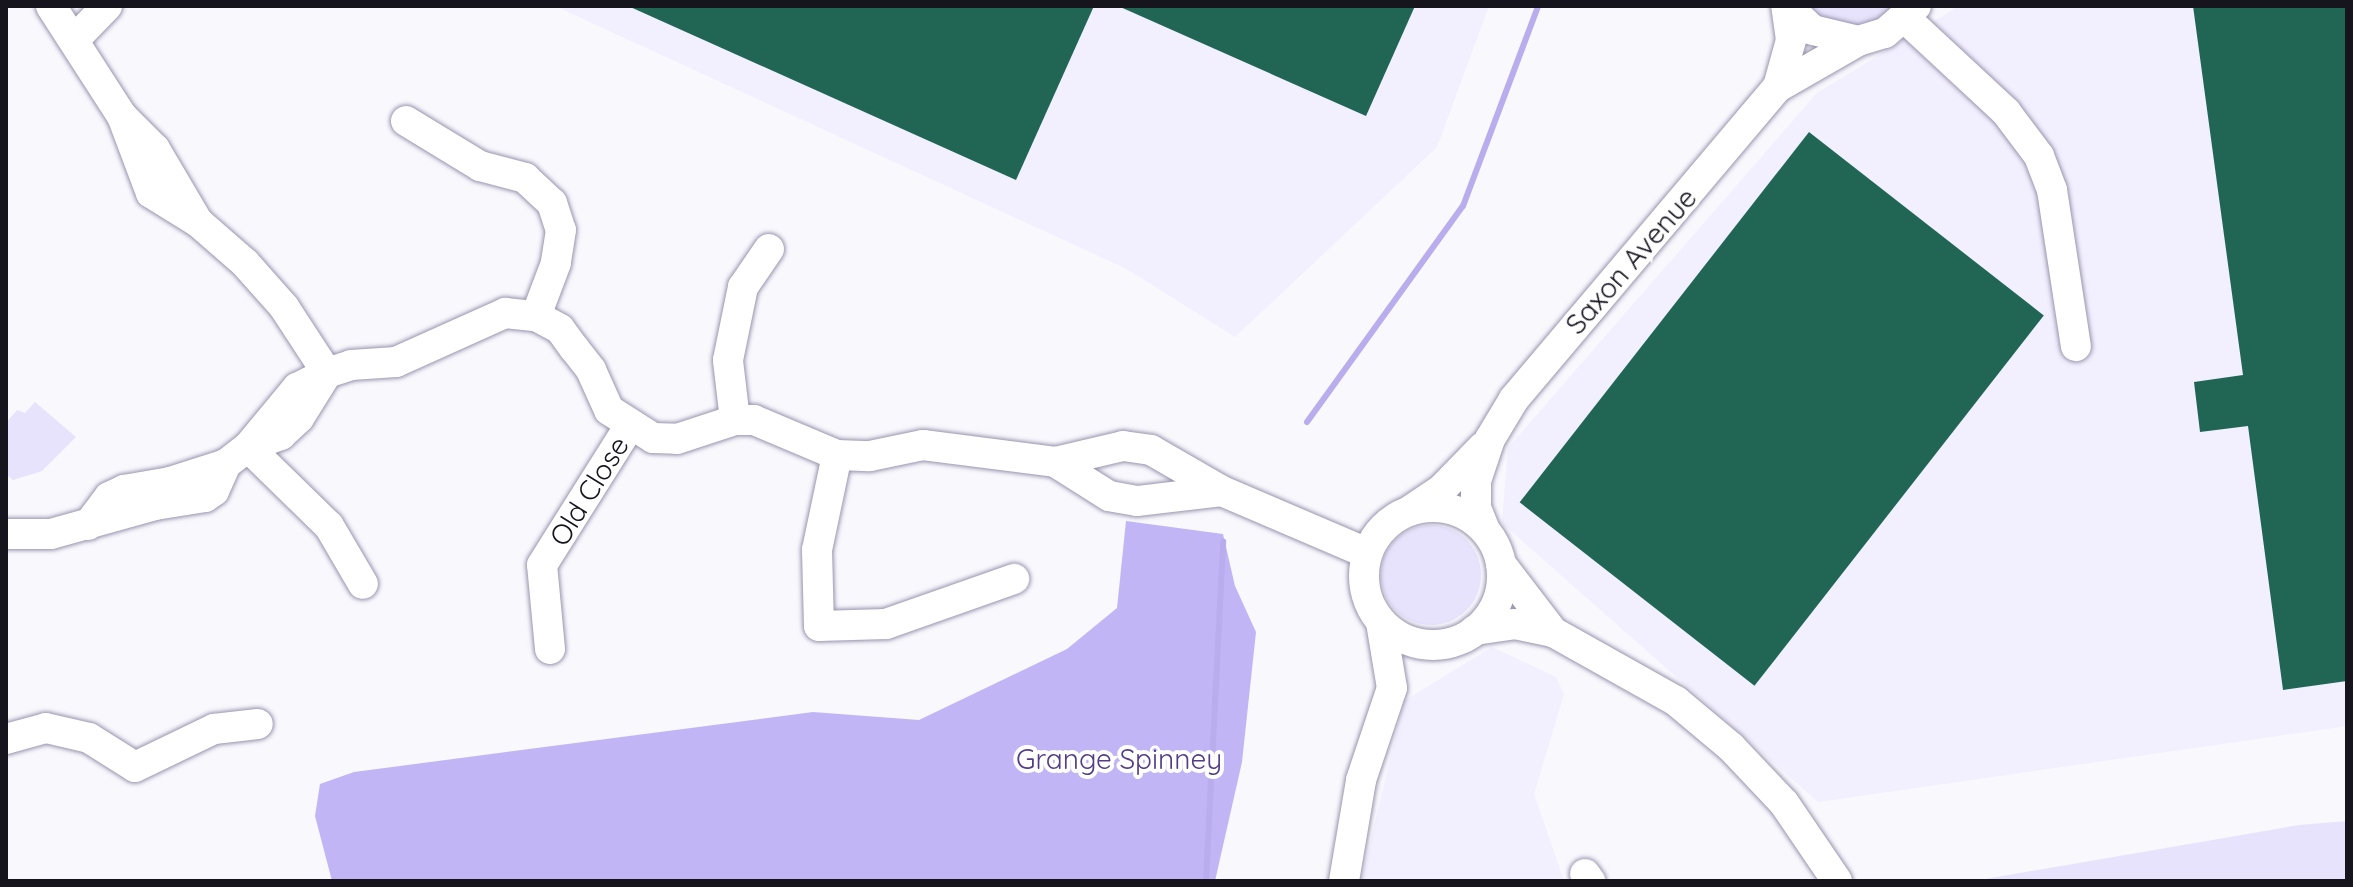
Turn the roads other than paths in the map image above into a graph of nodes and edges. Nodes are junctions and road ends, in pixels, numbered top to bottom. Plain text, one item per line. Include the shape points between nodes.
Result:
1 (51, 6) edge
2 (107, 6) edge
3 (1786, 6) edge
4 (1911, 12) edge
5 (75, 39) junction
6 (1858, 41) junction
7 (1778, 87) junction
8 (406, 121) dead end
9 (769, 249) dead end
10 (536, 316) junction
11 (2076, 346) dead end
12 (327, 373) junction
13 (735, 420) junction
14 (629, 427) junction
15 (1490, 439) junction
16 (837, 455) junction
17 (237, 456) junction
18 (1055, 462) junction
19 (1222, 491) junction
20 (1411, 510) junction
21 (1485, 530) junction
22 (6, 534) edge
23 (1367, 553) junction
24 (1501, 564) junction
25 (1014, 579) dead end
26 (363, 584) dead end
27 (1381, 622) junction
28 (1475, 630) junction
29 (1553, 632) junction
30 (1442, 644) junction
31 (550, 649) dead end
32 (1392, 688) junction
33 (258, 724) dead end
34 (6, 739) edge
35 (1344, 881) edge
36 (1837, 881) edge

1 - 5 street
2 - 5 street
3 - 6 street via 1813,30
3 - 7 street, Saxon Avenue via 1791,40
4 - 6 street, Saxon Avenue via 1885,33
4 - 11 street via 2006,112 2039,156 2052,190
5 - 12 street via 122,116 151,193 198,222 284,307
6 - 7 street, Saxon Avenue
7 - 15 street, Saxon Avenue via 1514,399
8 - 10 street via 480,166 525,178 552,203 561,230 556,263
9 - 13 street via 743,287 728,360
10 - 12 street via 505,313 396,362 351,365
10 - 14 street via 560,329 591,370 609,410
12 - 17 street via 297,388
13 - 14 street via 677,439 653,438
13 - 16 street via 776,426
14 - 31 street, Old Close via 542,565
15 - 20 street, Saxon Avenue via 1441,490
15 - 21 street, Saxon Avenue via 1476,481 1476,508
16 - 18 street via 870,456 923,445
16 - 25 street via 817,550 819,626 886,624
17 - 22 street via 205,497 51,534
17 - 26 street via 329,526
18 - 19 street via 1109,496 1137,501
18 - 19 street via 1108,448 1151,450
19 - 23 street
20 - 21 street via 1453,510
20 - 23 street via 1377,534
21 - 24 street
23 - 27 street via 1363,577 1368,601
24 - 28 street via 1496,602
24 - 29 street
27 - 30 street via 1420,644
27 - 32 street
28 - 29 street via 1515,624
28 - 30 street
29 - 36 street via 1676,701 1731,747 1784,803
30 - 32 street
32 - 35 street via 1361,780
33 - 34 street via 214,729 135,767 89,738 46,728

